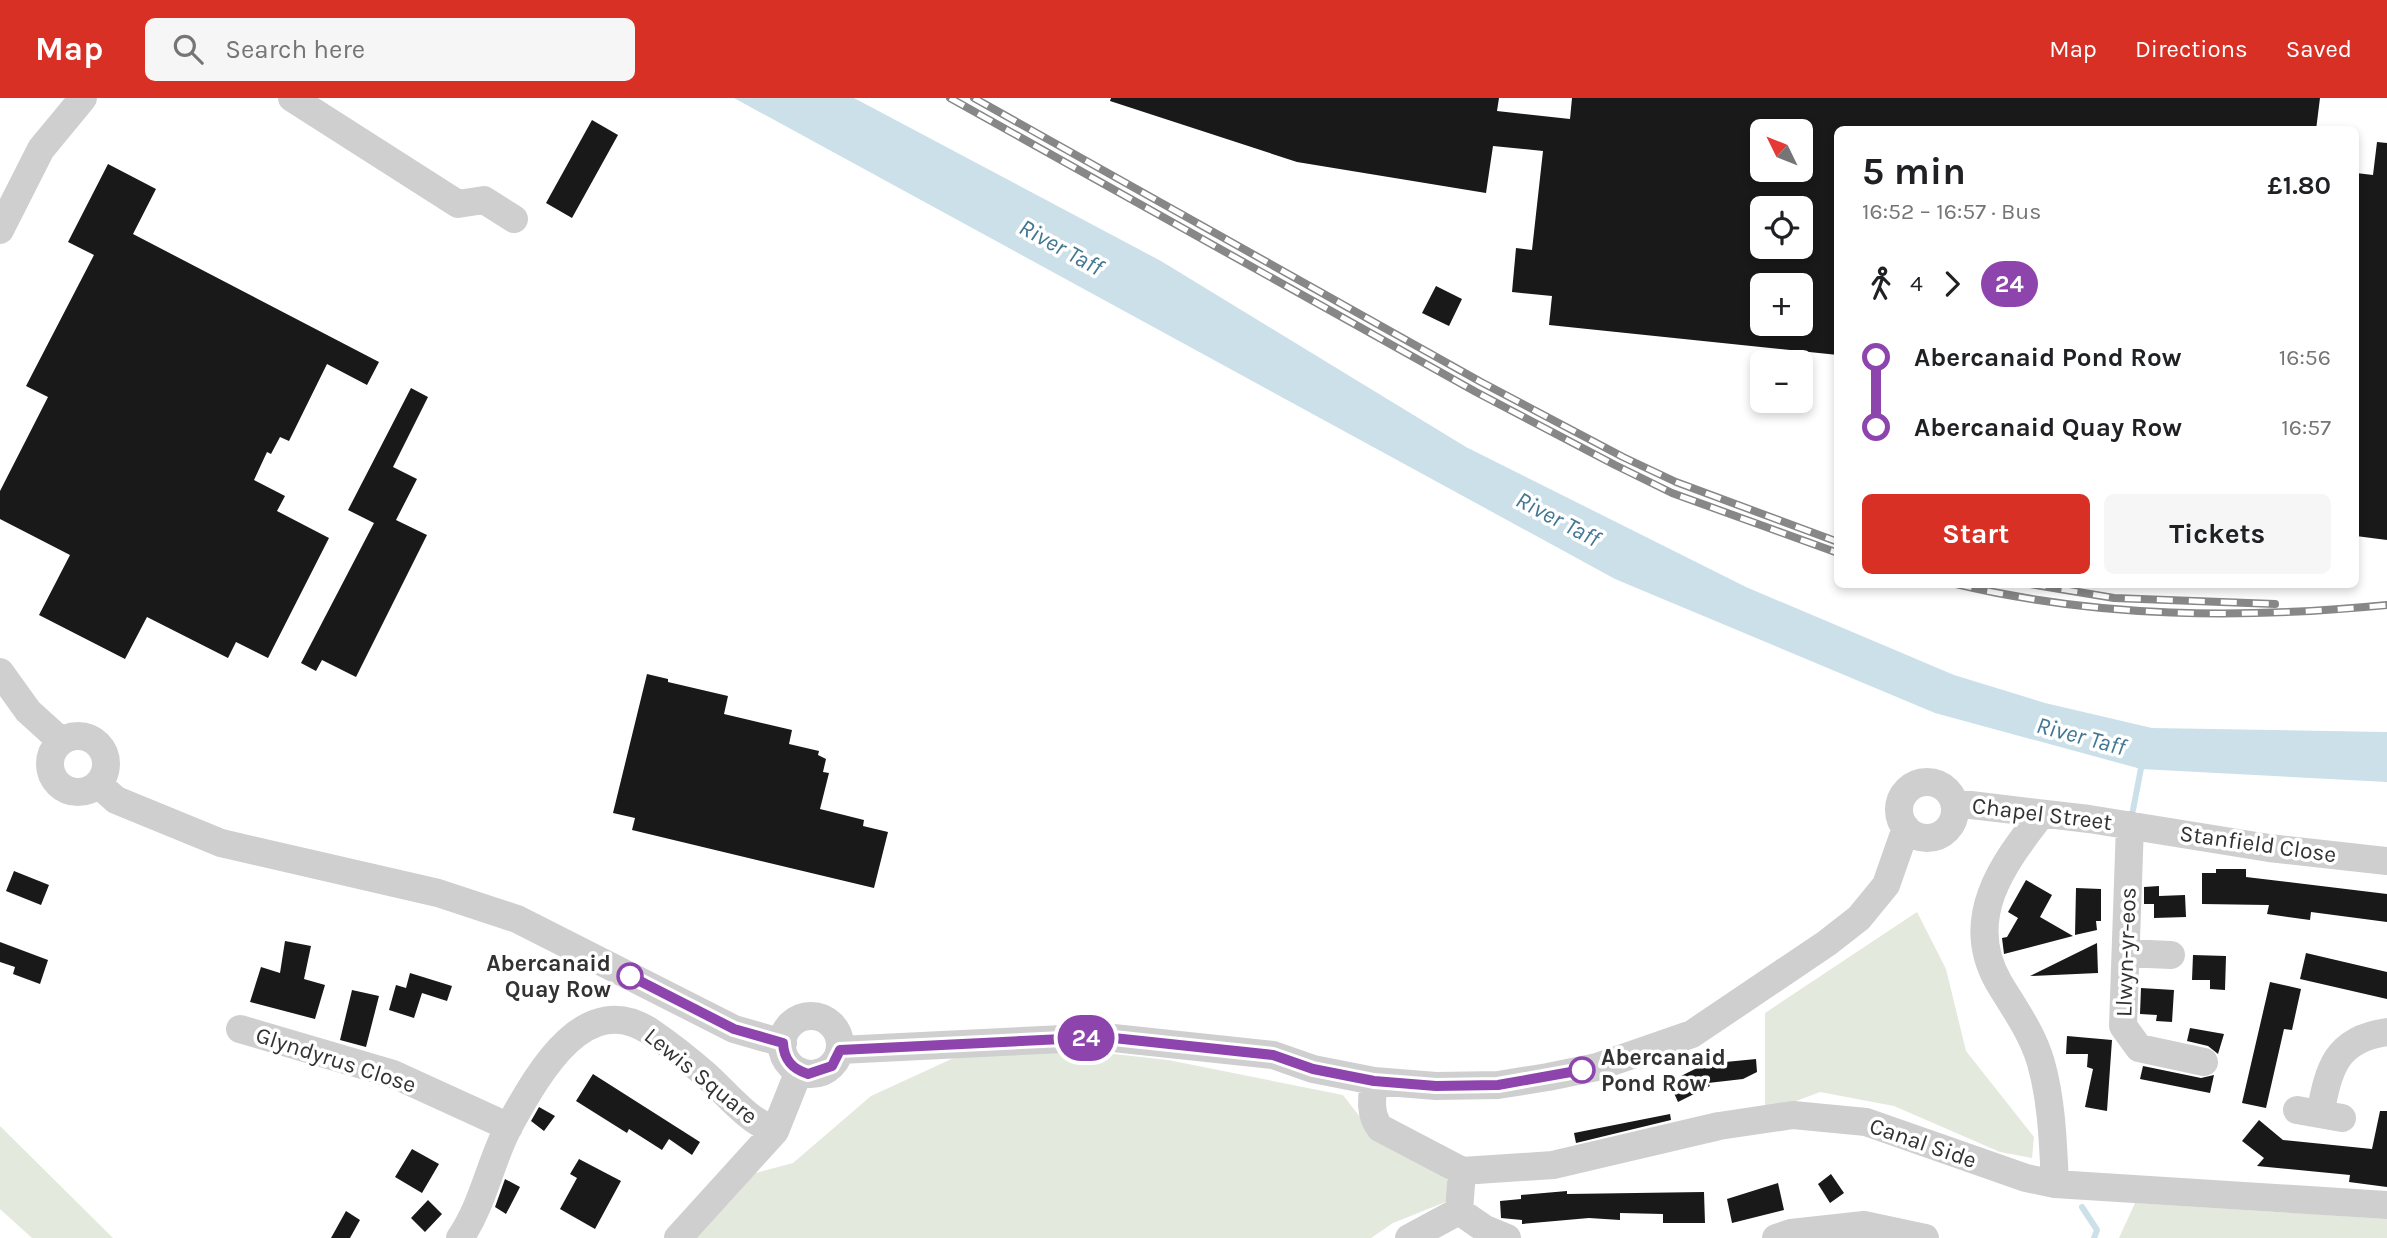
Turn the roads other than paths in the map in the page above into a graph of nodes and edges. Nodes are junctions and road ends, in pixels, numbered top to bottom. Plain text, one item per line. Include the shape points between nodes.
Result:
1 (83, 98) edge
2 (292, 98) edge
3 (514, 219) dead end
4 (0, 230) edge
5 (0, 673) edge
6 (61, 741) junction
7 (98, 784) junction
8 (1954, 803) junction
9 (2041, 815) junction
10 (2130, 825) junction
11 (1906, 828) junction
12 (2387, 861) edge
13 (2126, 953) junction
14 (2171, 955) dead end
15 (240, 1029) dead end
16 (2387, 1032) edge
17 (783, 1043) junction
18 (840, 1050) junction
19 (2204, 1062) dead end
20 (799, 1071) junction
21 (1374, 1081) junction
22 (2320, 1114) dead end
23 (509, 1127) junction
24 (775, 1131) junction
25 (1462, 1171) junction
26 (2055, 1184) junction
27 (2387, 1205) edge
28 (1459, 1211) junction
29 (469, 1235) edge
30 (678, 1238) edge
31 (1409, 1238) edge
32 (1507, 1238) edge
33 (1776, 1238) edge
34 (1926, 1238) edge

1 - 4 street via 41,149
2 - 3 street via 458,204 484,200
5 - 6 street via 28,711
6 - 7 street via 79,735 101,747 107,767
6 - 7 street via 50,765 57,782 73,792
7 - 17 street via 116,800 221,843 438,893 517,919 734,1029
8 - 9 street, Chapel Street
8 - 11 street via 1952,822 1939,835 1919,837
8 - 11 street via 1935,783 1916,784 1899,806
9 - 10 street, Chapel Street
9 - 26 street via 2004,862 1984,915 1990,964 2041,1061 2053,1129
10 - 12 street, Stanfield Close
10 - 13 street, Llwyn-yr-eos
11 - 21 street via 1886,886 1859,918 1692,1034 1597,1067 1510,1083 1436,1086
13 - 14 street
13 - 19 street, Llwyn-yr-eos via 2123,1026 2130,1038 2140,1048
15 - 23 street, Glyndyrus Close via 393,1074
16 - 22 street via 2364,1035 2341,1054 2328,1075
17 - 18 street via 789,1027 812,1016 834,1027
17 - 20 street via 787,1060
18 - 20 street via 825,1071
18 - 21 street via 1104,1037 1273,1055 1313,1069
20 - 24 street
21 - 25 street via 1372,1104 1380,1128
23 - 24 street, Lewis Square via 552,1058 577,1031 621,1017 650,1031 705,1074 754,1122
23 - 29 street, Lewis Square
24 - 30 street
25 - 26 street, Canal Side via 1553,1165 1719,1126 1793,1115 1866,1122
25 - 28 street
26 - 27 street, Canal Side
28 - 31 street
28 - 32 street
33 - 34 street via 1864,1225

